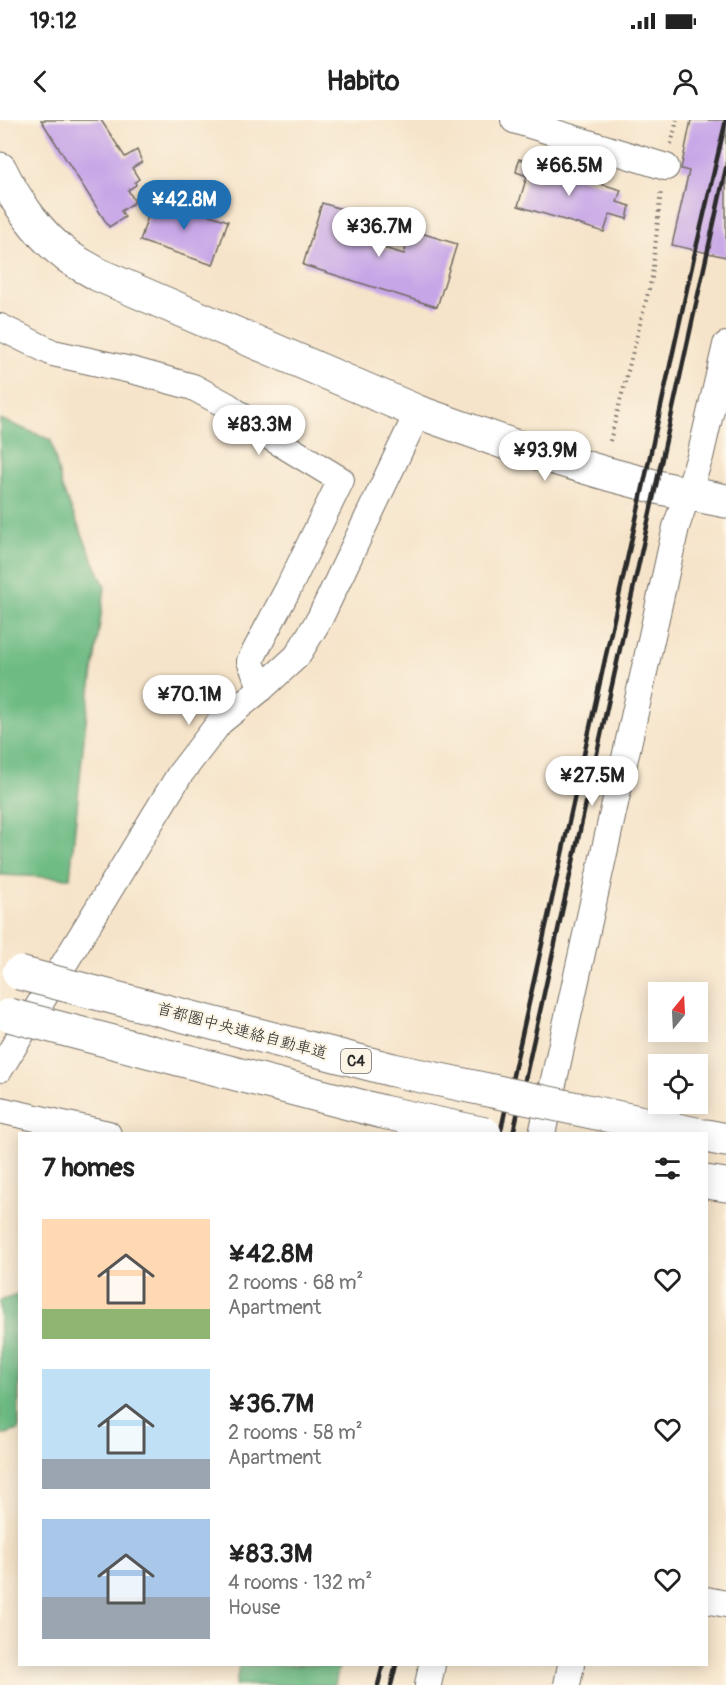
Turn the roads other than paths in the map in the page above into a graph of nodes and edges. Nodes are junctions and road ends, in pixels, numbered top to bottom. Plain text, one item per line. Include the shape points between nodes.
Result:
1 (514, 120) edge
2 (666, 167) road end
3 (0, 169) edge
4 (0, 327) edge
5 (726, 345) edge
6 (418, 412) junction
7 (688, 494) junction
8 (726, 501) edge
9 (262, 688) junction
10 (9, 970) edge
11 (5, 1014) edge
12 (0, 1069) edge
13 (0, 1110) edge
14 (99, 1132) edge
15 (476, 1132) edge
16 (542, 1132) edge
17 (687, 1132) edge
18 (708, 1136) edge
19 (726, 1140) edge
20 (708, 1182) edge
21 (726, 1185) edge
22 (708, 1600) edge
23 (726, 1604) edge
24 (432, 1666) edge
25 (571, 1666) edge
26 (428, 1685) edge
27 (567, 1685) edge

1 - 2 street
3 - 6 main road via 48,238 66,255 99,275
4 - 9 street via 53,353 193,387 341,480 250,661
5 - 7 street
6 - 7 main road via 520,448
6 - 9 street via 320,618 297,656
7 - 8 main road
7 - 16 street via 676,528
9 - 12 street via 220,722 180,774
10 - 17 main road, 首都圏中央連絡自動車道 / C4, bridge via 393,1070
11 - 15 main road, bridge via 383,1112
13 - 14 street
18 - 19 main road
20 - 21 main road
22 - 23 street
24 - 26 street
25 - 27 street

